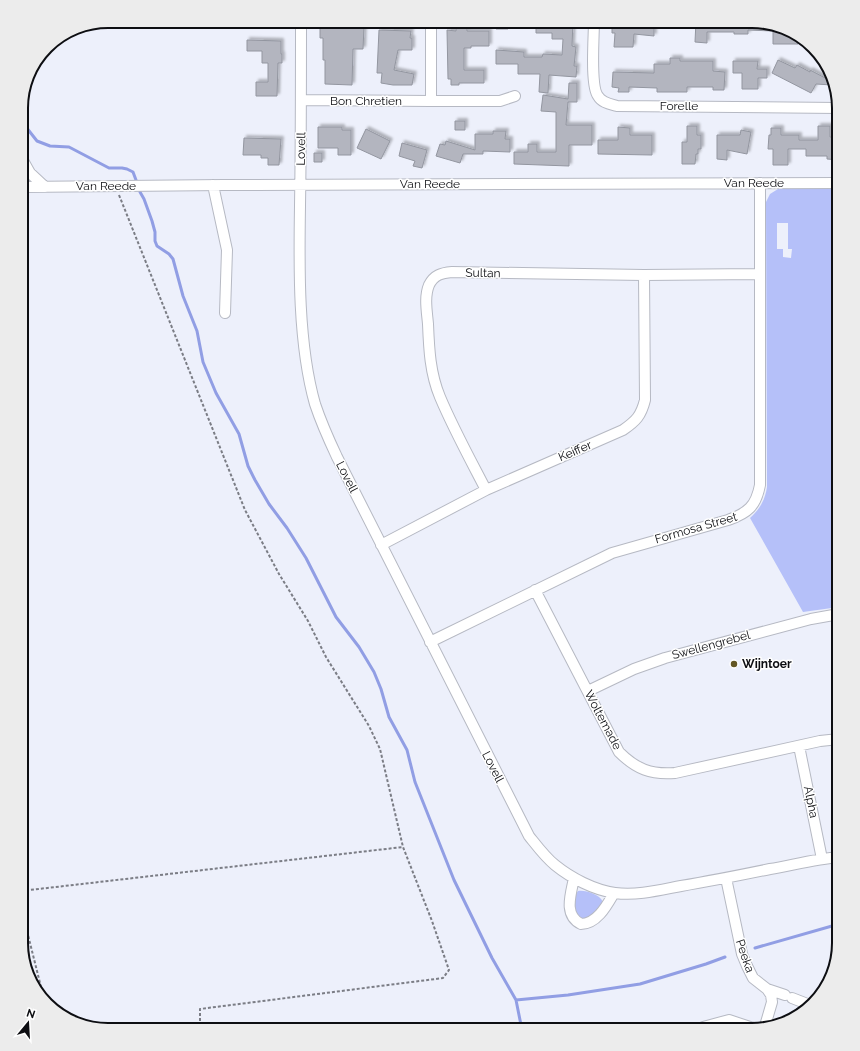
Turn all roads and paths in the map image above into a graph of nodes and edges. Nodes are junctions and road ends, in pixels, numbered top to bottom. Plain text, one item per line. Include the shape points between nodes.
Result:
1 (301, 28) edge
2 (431, 28) edge
3 (594, 28) edge
4 (515, 96) dead end
5 (302, 100) junction
6 (431, 101) junction
7 (832, 108) edge
8 (28, 170) edge
9 (760, 183) junction
10 (832, 183) edge
11 (214, 185) junction
12 (300, 185) junction
13 (45, 186) junction
14 (119, 186) junction
15 (28, 187) edge
16 (760, 274) junction
17 (644, 275) junction
18 (225, 313) dead end
19 (486, 490) junction
20 (381, 544) junction
21 (535, 590) junction
22 (832, 615) edge
23 (430, 642) junction
24 (588, 691) junction
25 (832, 739) edge
26 (799, 746) junction
27 (403, 847) junction
28 (832, 858) edge
29 (822, 859) junction
30 (574, 878) junction
31 (726, 878) junction
32 (28, 890) edge
33 (614, 892) junction
34 (28, 935) edge
35 (40, 985) edge
36 (767, 989) junction
37 (805, 1003) edge
38 (766, 1021) edge
39 (200, 1023) edge
40 (718, 1023) edge
41 (738, 1023) edge

1 - 5 street, Lovell
2 - 6 street
3 - 7 street, Forelle via 594,85 598,97 609,104
4 - 6 street, Bon Chretien via 500,101
5 - 6 street, Bon Chretien
5 - 12 street, Lovell
8 - 13 street
9 - 10 street, Van Reede
9 - 12 street, Van Reede
9 - 16 street, Formosa Street
11 - 12 street, Van Reede
11 - 14 street, Van Reede
11 - 18 street via 227,250
12 - 20 street, Lovell via 302,306 315,404 337,457
13 - 14 street, Van Reede
13 - 15 street, Van Reede
14 - 27 path via 119,196 245,510 279,574 308,620 326,658 369,726 380,750
16 - 17 street, Sultan
16 - 21 street, Formosa Street via 760,485 758,497 751,508 743,515 728,520 612,553
17 - 19 street, Keiffer via 645,400 640,416 623,430
17 - 19 street, Sultan via 452,272 438,274 433,279 427,291 426,302 430,362 434,379 439,396
19 - 20 street, Keiffer
20 - 23 street, Lovell
21 - 23 street, Formosa Street
21 - 24 street, Woltemade
22 - 24 street, Swellengrebel via 665,658 634,669
23 - 30 street, Lovell via 529,836 554,865
24 - 26 street, Woltemade via 619,752 629,762 654,773 675,773
25 - 26 street, Woltemade
26 - 29 street, Alpha
27 - 32 path
27 - 39 path via 449,970 443,978 200,1009
28 - 29 street, Lovell
29 - 31 street, Lovell
30 - 33 street, Lovell
30 - 33 street via 570,913 581,924 594,919
31 - 33 street, Lovell via 640,892
31 - 36 street, Peeka via 744,960 753,978
34 - 35 path
36 - 37 street
36 - 38 street via 772,1002
40 - 41 street via 729,1020

